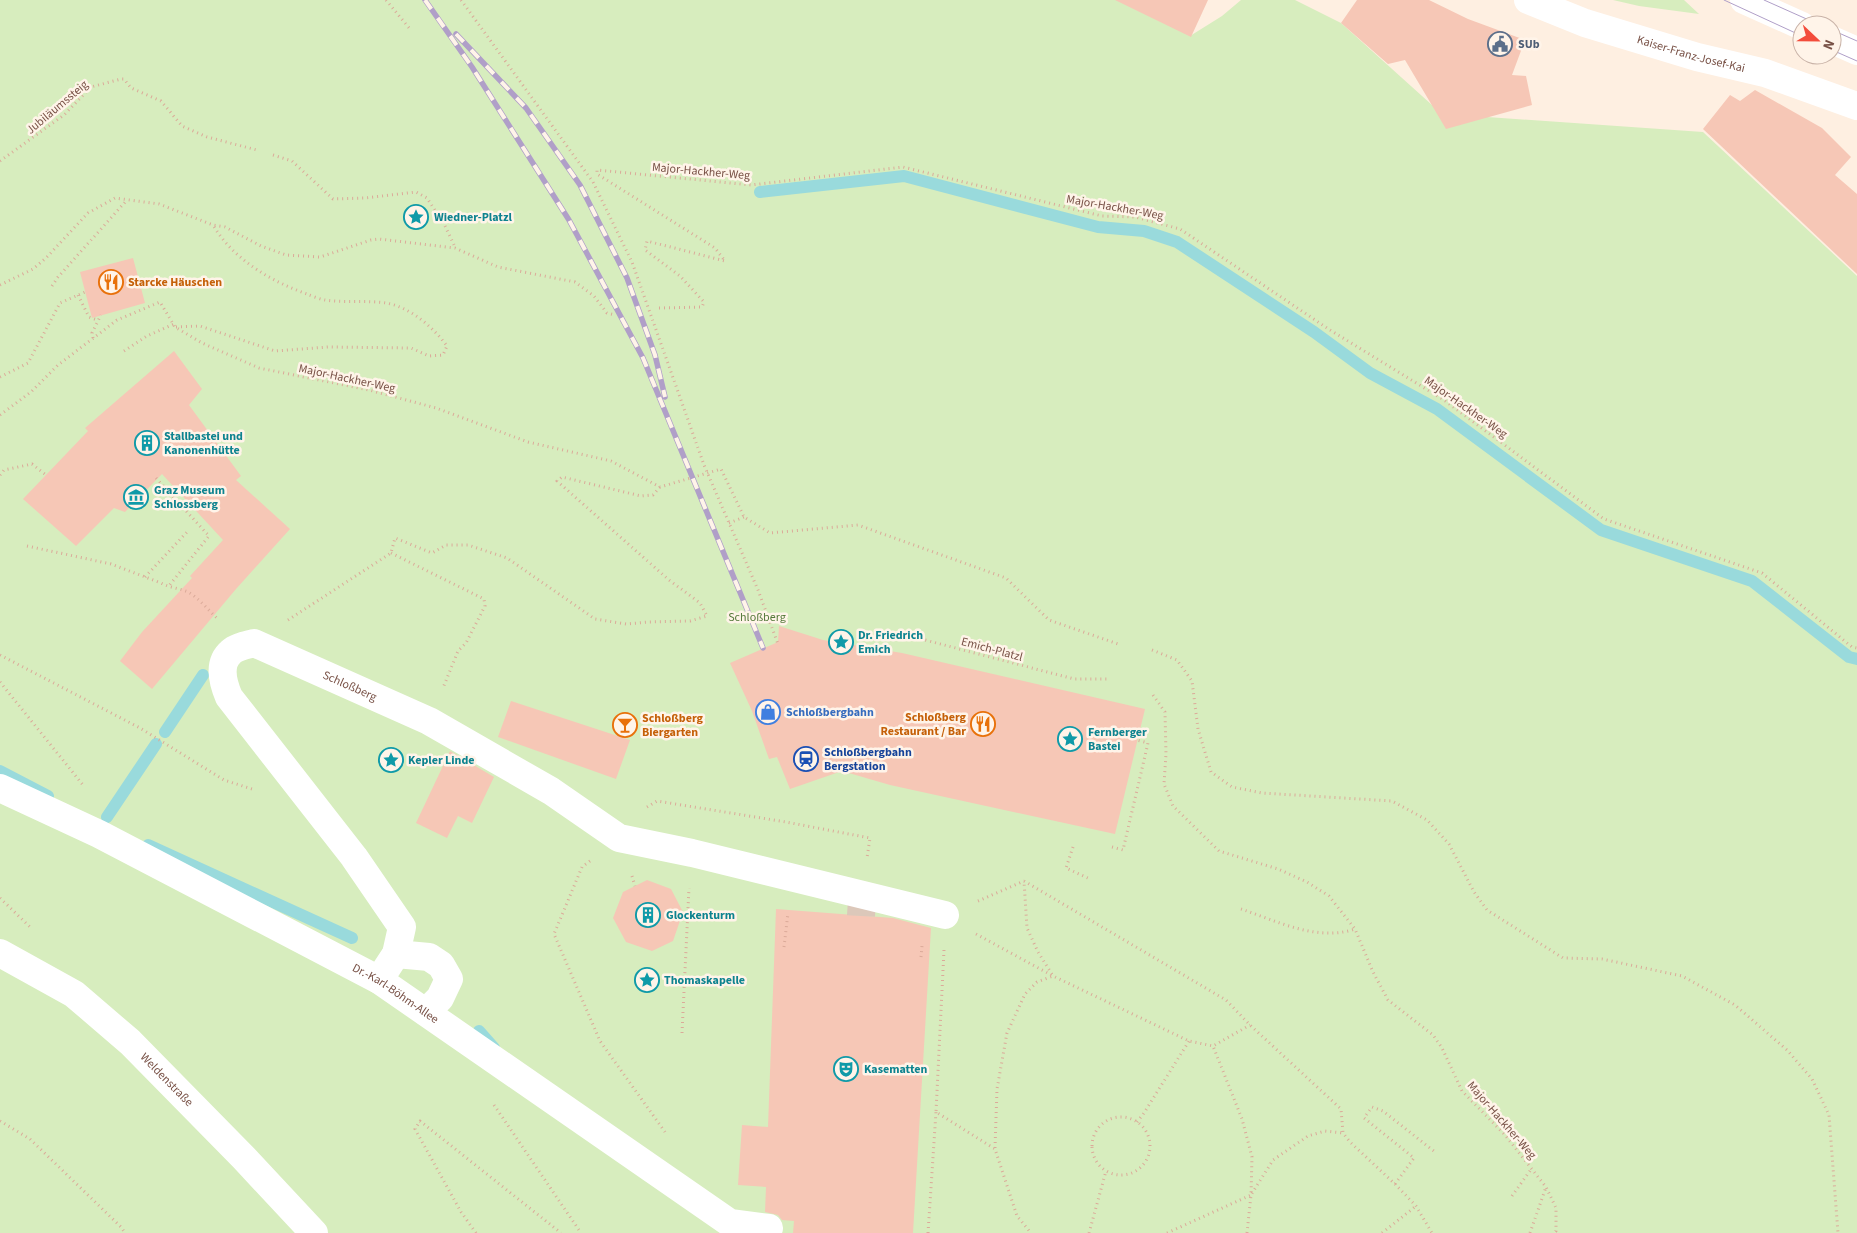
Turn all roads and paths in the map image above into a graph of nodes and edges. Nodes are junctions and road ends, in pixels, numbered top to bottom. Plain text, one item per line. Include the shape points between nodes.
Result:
1 (386, 0) edge
2 (461, 0) edge
3 (1528, 0) edge
4 (1744, 0) edge
5 (1792, 22) edge
6 (410, 29) dead end
7 (1842, 44) edge
8 (1857, 51) edge
9 (1857, 106) edge
10 (257, 150) dead end
11 (273, 155) dead end
12 (0, 161) edge
13 (128, 200) junction
14 (213, 224) junction
15 (455, 248) junction
16 (0, 285) edge
17 (52, 286) dead end
18 (85, 292) dead end
19 (78, 295) junction
20 (659, 308) dead end
21 (101, 315) dead end
22 (615, 315) dead end
23 (98, 320) junction
24 (174, 326) junction
25 (93, 338) junction
26 (124, 351) dead end
27 (0, 377) edge
28 (0, 415) edge
29 (0, 475) edge
30 (46, 475) dead end
31 (156, 478) dead end
32 (660, 486) junction
33 (744, 517) junction
34 (729, 523) junction
35 (187, 532) dead end
36 (28, 546) dead end
37 (391, 553) junction
38 (146, 577) junction
39 (168, 587) junction
40 (906, 635) dead end
41 (778, 644) dead end
42 (1121, 645) dead end
43 (265, 648) junction
44 (1857, 648) edge
45 (1152, 650) dead end
46 (0, 655) edge
47 (1109, 679) dead end
48 (0, 682) edge
49 (1153, 695) dead end
50 (429, 721) junction
51 (1138, 740) dead end
52 (0, 788) edge
53 (311, 804) junction
54 (99, 834) junction
55 (619, 838) junction
56 (1073, 847) dead end
57 (1112, 847) dead end
58 (692, 853) junction
59 (866, 864) dead end
60 (1090, 879) dead end
61 (1024, 881) junction
62 (1241, 909) dead end
63 (788, 910) dead end
64 (945, 915) junction
65 (1355, 930) junction
66 (784, 947) dead end
67 (0, 953) edge
68 (396, 954) junction
69 (1053, 976) junction
70 (380, 980) junction
71 (426, 1012) junction
72 (1250, 1024) junction
73 (682, 1033) dead end
74 (1189, 1041) junction
75 (1213, 1046) junction
76 (489, 1056) junction
77 (936, 1112) junction
78 (0, 1121) edge
79 (1137, 1122) junction
80 (1343, 1133) junction
81 (668, 1136) dead end
82 (995, 1149) junction
83 (1436, 1152) dead end
84 (1532, 1168) junction
85 (1106, 1171) junction
86 (1395, 1184) junction
87 (1546, 1186) junction
88 (1251, 1195) junction
89 (1512, 1196) dead end
90 (1416, 1206) junction
91 (769, 1228) dead end
92 (124, 1233) edge
93 (314, 1233) edge
94 (476, 1233) edge
95 (561, 1233) edge
96 (581, 1233) edge
97 (928, 1233) edge
98 (1031, 1233) edge
99 (1089, 1233) edge
100 (1167, 1233) edge
101 (1247, 1233) edge
102 (1382, 1233) edge
103 (1432, 1233) edge
104 (1530, 1233) edge
105 (1554, 1233) edge
106 (1838, 1233) edge

1 - 6 path
2 - 34 path via 593,182 632,262 704,465
3 - 9 street, Kaiser-Franz-Josef-Kai via 1585,22 1697,57 1765,73
4 - 5 street
7 - 8 street
10 - 12 path, Jubiläumssteig via 182,126 161,101 131,88 122,79 91,87 64,115
11 - 15 path via 292,161 333,199 416,192 427,198
13 - 14 path via 159,204
13 - 16 path via 115,198 88,214 33,270
13 - 17 path
14 - 15 path via 234,230 261,246 286,255 306,257 320,257 371,240 389,239
14 - 24 path, Major-Hackher-Weg via 220,236 244,260 286,287 323,300 387,303 412,312 447,346 443,355 429,356 411,348 328,347 275,351 200,326
15 - 22 path via 498,267 575,282 594,296 607,313
18 - 19 path
19 - 23 path via 90,318
19 - 27 path via 60,302 28,364
20 - 44 path, Major-Hackher-Weg via 702,307 704,302 680,276 645,250 648,241 725,261 715,248 597,174 597,170 751,185 904,167 1102,216 1135,217 1180,229 1330,330 1444,400 1604,519 1762,573
21 - 23 path
23 - 25 path
24 - 25 path via 160,302 117,320
24 - 26 path via 146,336
24 - 32 path, Major-Hackher-Weg via 202,343 259,368 368,390 436,408 528,442 611,461
25 - 28 path
29 - 30 path via 4,470 32,464
31 - 39 path via 209,536
32 - 33 path via 721,469
32 - 37 path via 653,495 641,496 562,477 557,481 668,580 700,603 707,616 696,620 626,624 595,619 507,558 468,545 446,545 432,554 395,538
33 - 34 path
33 - 42 path via 770,533 858,524 1006,578 1049,620
34 - 41 path
35 - 38 path
36 - 38 path via 111,564
37 - 43 path via 273,629
37 - 50 path via 484,599 485,606 466,644 458,651
38 - 39 path
39 - 43 path via 188,592 238,635
40 - 47 path, Emich-Platzl via 1074,679
43 - 50 street, Schloßberg
43 - 53 street via 232,650 223,661 225,687 229,697
45 - 106 path via 1177,660 1192,681 1198,729 1211,772 1232,787 1262,793 1392,801 1427,820 1449,844 1487,910 1563,958 1602,959 1682,976 1735,1006 1786,1050 1812,1079 1829,1115
46 - 53 path via 140,728 224,780
48 - 54 path via 95,800
49 - 65 path, Major-Hackher-Weg via 1165,712 1164,784 1173,806 1219,851 1278,869 1329,896
50 - 55 street, Schloßberg via 551,791
51 - 57 path via 1148,743 1123,850
52 - 54 street, Dr.-Karl-Böhm-Allee
53 - 68 street via 354,856 402,928
54 - 70 street, Dr.-Karl-Böhm-Allee
55 - 58 street, Schloßberg
55 - 59 path via 627,819 657,801 870,838
55 - 81 path via 582,867 554,934 600,1041
56 - 60 path via 1066,868
58 - 64 street, Schloßberg
58 - 73 path
61 - 64 path
61 - 69 path via 1027,928
61 - 72 path via 1226,1000
62 - 65 path via 1307,932 1344,933
63 - 66 path
64 - 69 path
64 - 77 path
65 - 84 path, Major-Hackher-Weg via 1388,1000 1433,1035 1462,1091
67 - 93 street, Weldenstraße via 74,994 130,1042
68 - 70 street
68 - 71 street via 428,957 441,964 449,980 440,998
69 - 74 path
69 - 82 path via 1037,982 1025,994 1008,1033 997,1089
70 - 71 street, Dr.-Karl-Böhm-Allee
71 - 76 street, Dr.-Karl-Böhm-Allee
72 - 75 path
72 - 80 path via 1341,1109
74 - 75 path
74 - 79 path
75 - 88 path via 1242,1119 1252,1157
76 - 91 street, Dr.-Karl-Böhm-Allee via 730,1223
76 - 96 path via 489,1097
77 - 82 path
77 - 97 path
78 - 92 path via 30,1139
79 - 85 path via 1144,1128 1150,1147 1142,1165 1125,1174
79 - 85 path via 1129,1118 1111,1118 1096,1130 1092,1148 1094,1157
80 - 86 path
80 - 88 path via 1325,1131 1308,1136 1273,1160
82 - 98 path via 1017,1216
83 - 86 path via 1383,1111 1372,1107 1364,1118 1414,1158
84 - 87 path, Major-Hackher-Weg
84 - 89 path
85 - 99 path
86 - 90 path
87 - 104 path
87 - 105 path, Major-Hackher-Weg via 1556,1208
88 - 100 path
88 - 101 path
90 - 102 path
90 - 103 path
94 - 95 path via 415,1129 420,1121

